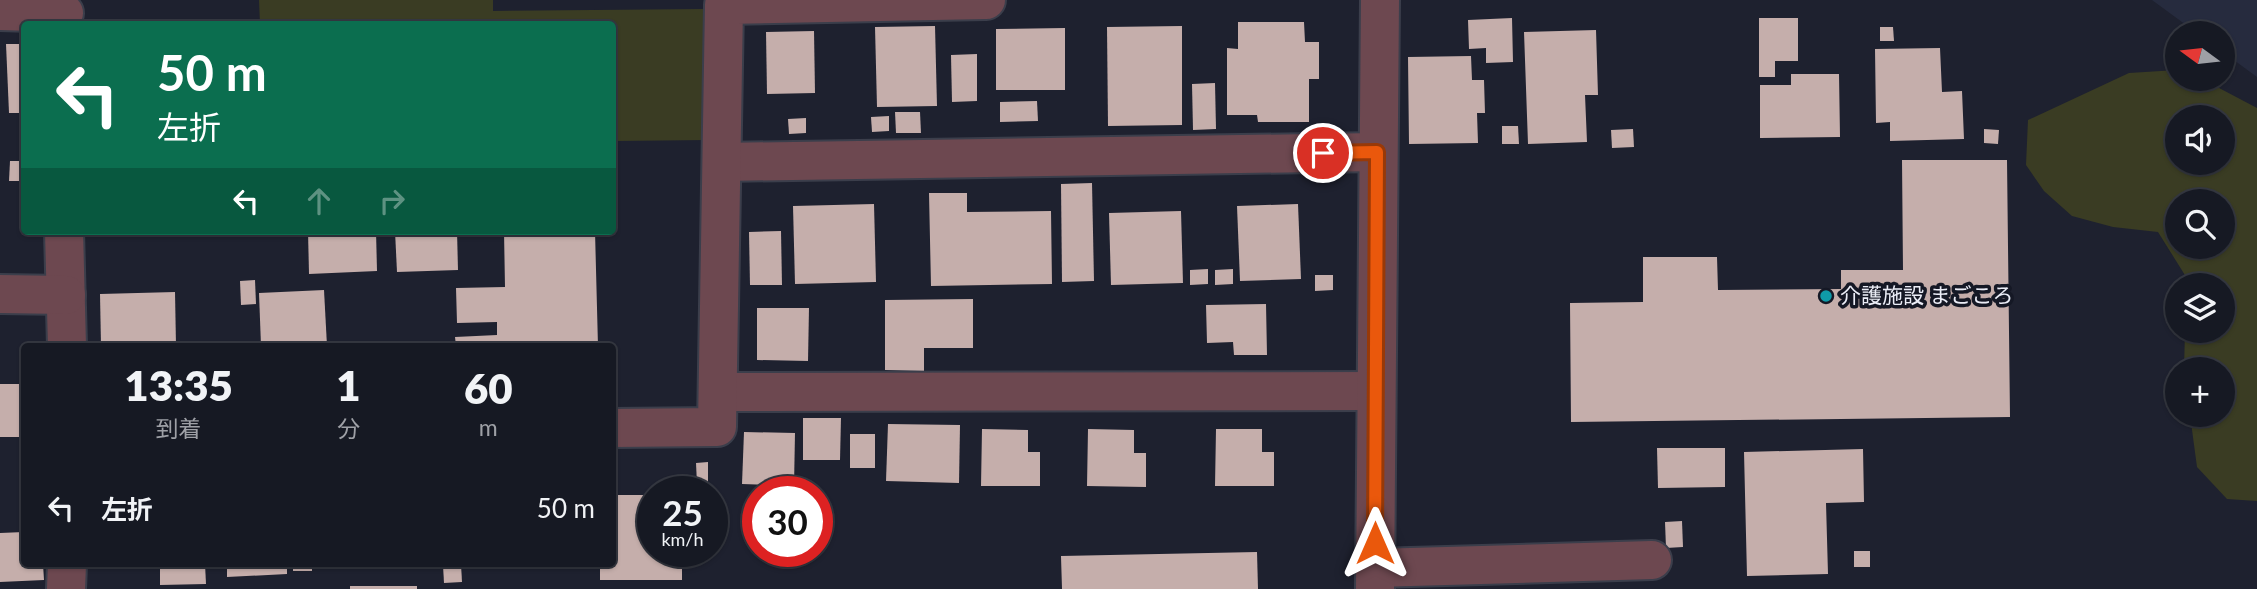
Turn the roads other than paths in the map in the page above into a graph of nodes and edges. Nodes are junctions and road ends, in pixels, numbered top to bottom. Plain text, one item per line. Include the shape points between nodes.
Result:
1 (986, 0) edge
2 (1380, 0) edge
3 (725, 2) edge
4 (0, 11) edge
5 (64, 12) edge
6 (1377, 152) junction
7 (722, 162) junction
8 (64, 235) edge
9 (0, 293) edge
10 (65, 295) junction
11 (67, 343) edge
12 (1376, 391) junction
13 (718, 392) junction
14 (616, 428) edge
15 (1652, 559) dead end
16 (67, 567) edge
17 (1375, 579) edge
18 (66, 589) edge

1 - 3 street
2 - 6 street
3 - 7 street
4 - 5 street
6 - 7 street
6 - 12 street
7 - 13 street
8 - 10 street
9 - 10 street
10 - 11 street
12 - 13 street
12 - 17 street
13 - 14 street via 718,427
15 - 17 street
16 - 18 street

